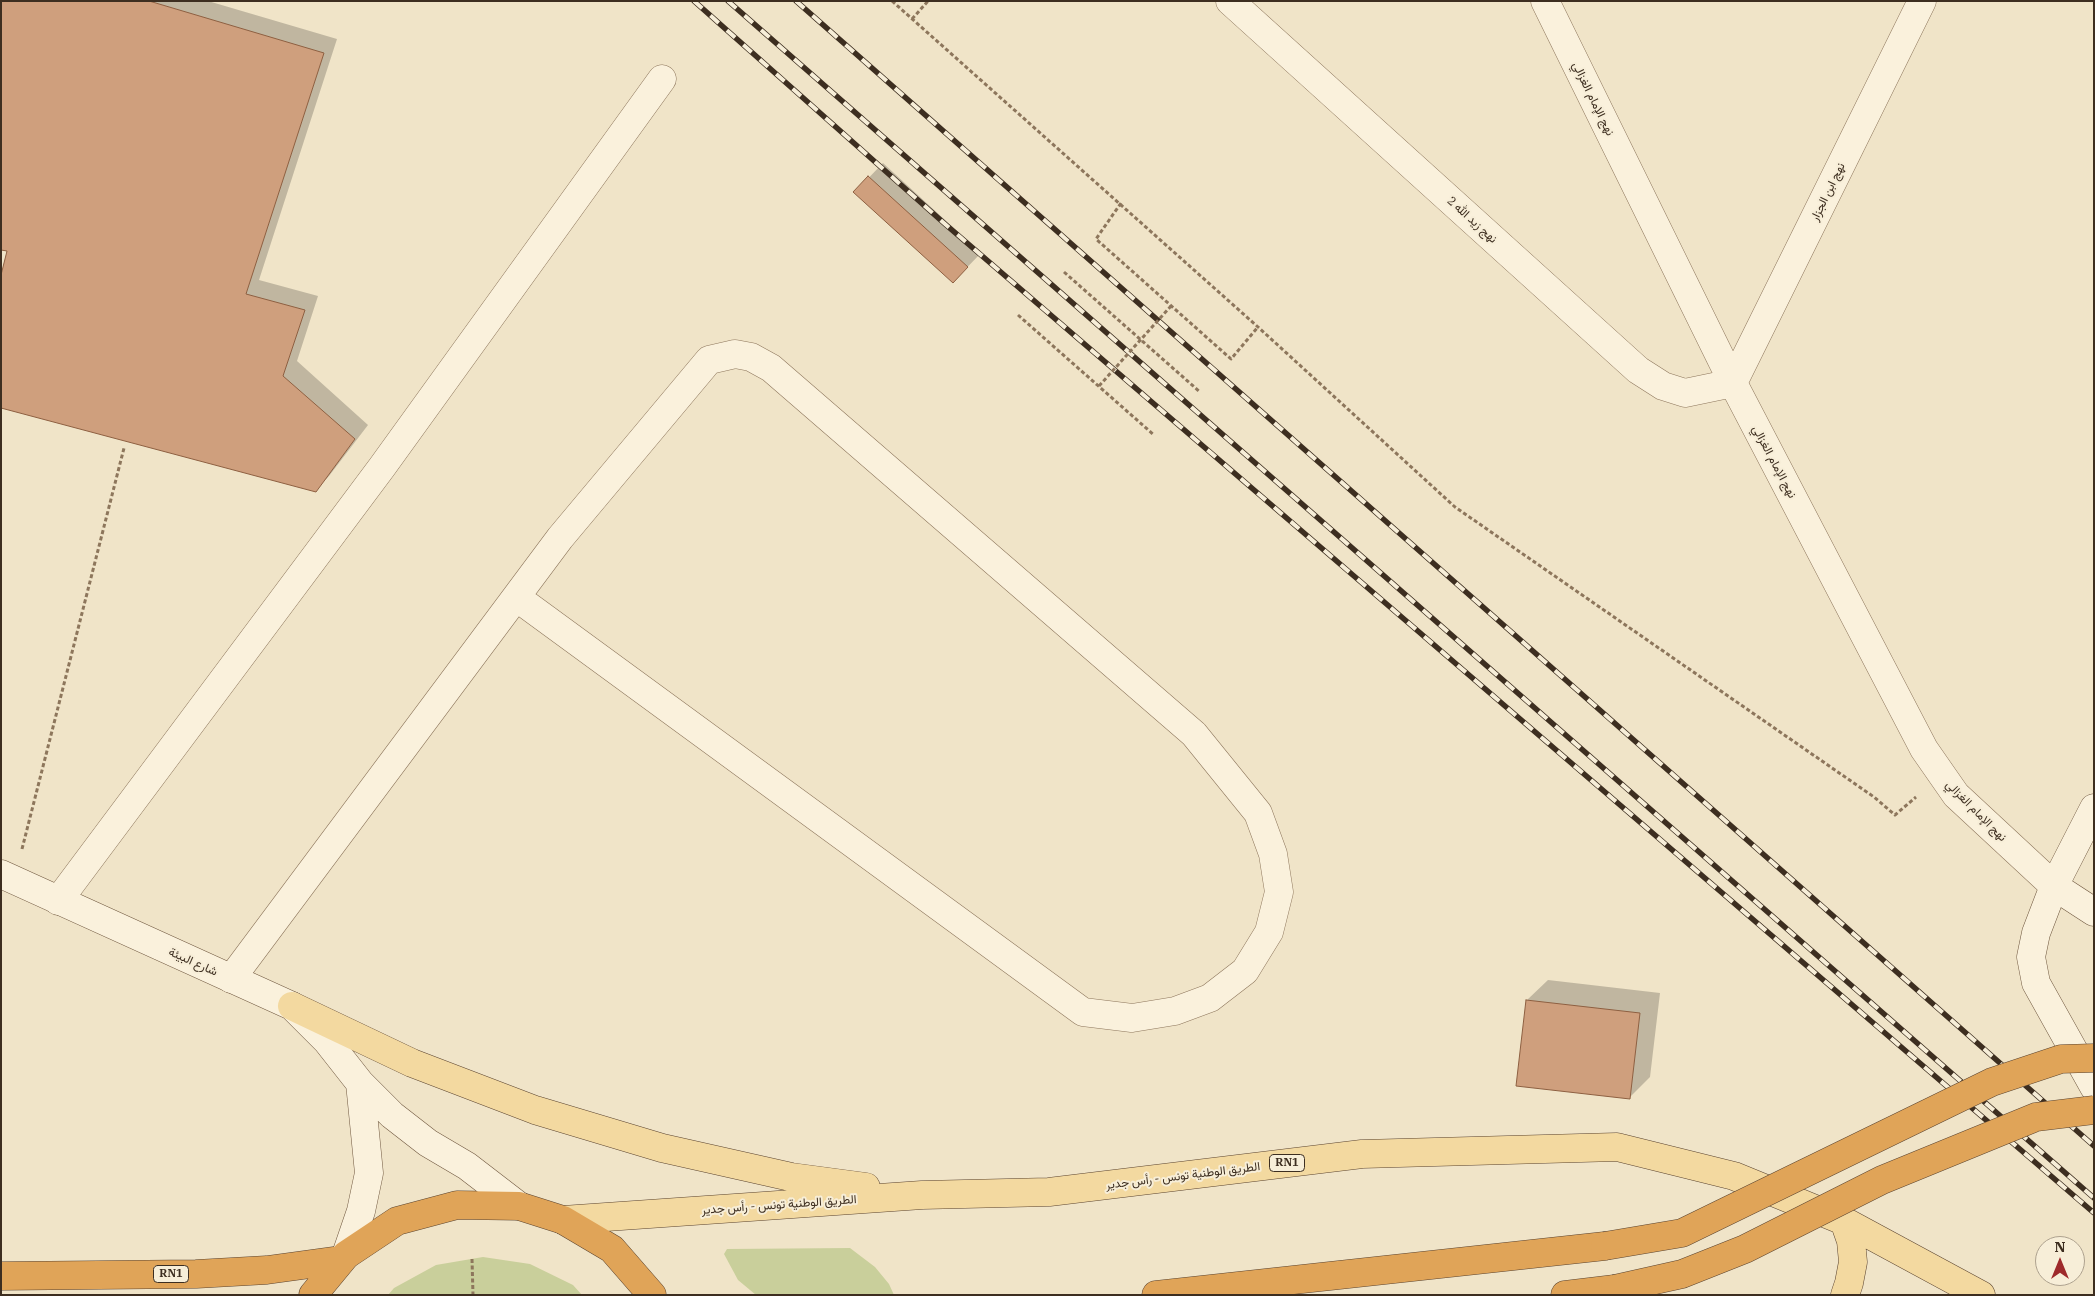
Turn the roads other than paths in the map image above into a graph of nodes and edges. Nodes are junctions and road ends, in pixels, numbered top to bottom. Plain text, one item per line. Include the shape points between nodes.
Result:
1 (1230, 1) edge
2 (1545, 1) edge
3 (1922, 1) edge
4 (662, 78) dead end
5 (1733, 383) junction
6 (516, 597) junction
7 (2094, 808) edge
8 (8, 878) edge
9 (2054, 886) junction
10 (58, 901) junction
11 (2094, 912) edge
12 (231, 979) junction
13 (292, 1006) junction
14 (2094, 1058) edge
15 (360, 1083) junction
16 (2094, 1087) edge
17 (2094, 1110) edge
18 (922, 1195) junction
19 (519, 1206) junction
20 (563, 1220) junction
21 (1844, 1221) junction
22 (343, 1257) junction
23 (1, 1276) edge
24 (655, 1293) edge
25 (313, 1295) edge
26 (1156, 1295) edge
27 (1565, 1295) edge
28 (1844, 1295) edge
29 (1982, 1295) edge

1 - 5 street, نهج زيد الله 2 via 1638,370 1663,386 1686,393
2 - 5 street, نهج الإمام الغزالي
3 - 5 street, نهج ابن الجزار
4 - 10 street via 376,475
5 - 9 street, نهج الإمام الغزالي via 1924,749 1956,795
6 - 6 street via 560,538 709,360 735,354 751,357 771,368 1194,734 1258,813 1273,854 1279,892 1269,932 1245,971 1210,998 1175,1011 1132,1018 1083,1012
6 - 12 street
7 - 9 street
8 - 10 street, شارع البيئة
9 - 11 street, نهج الإمام الغزالي
9 - 16 street via 2036,933 2031,957 2036,983
10 - 12 street, شارع البيئة
12 - 13 street, شارع البيئة
13 - 15 street, شارع البيئة
13 - 18 main road via 412,1063 544,1113 662,1148 791,1177
14 - 26 highway, bridge via 2061,1059 1992,1082 1682,1233 1605,1246
15 - 19 street, شارع البيئة via 392,1115 428,1143 467,1166
15 - 22 street via 369,1173 361,1211
17 - 27 highway, bridge via 2036,1116 1882,1180 1745,1250 1682,1274 1615,1290
18 - 20 main road, الطريق الوطنية تونس - رأس جدير / RN1
18 - 21 main road, الطريق الوطنية تونس - رأس جدير / RN1 via 1049,1192 1362,1154 1617,1147 1734,1176
19 - 20 highway, RN1
19 - 22 highway, RN1 via 457,1204 397,1221
20 - 24 highway, RN1 via 612,1250
21 - 28 main road via 1851,1241 1853,1262
21 - 29 main road, الطريق الوطنية تونس - رأس جدير / RN1
22 - 23 highway, RN1 via 267,1270 196,1274
22 - 25 highway, RN1

